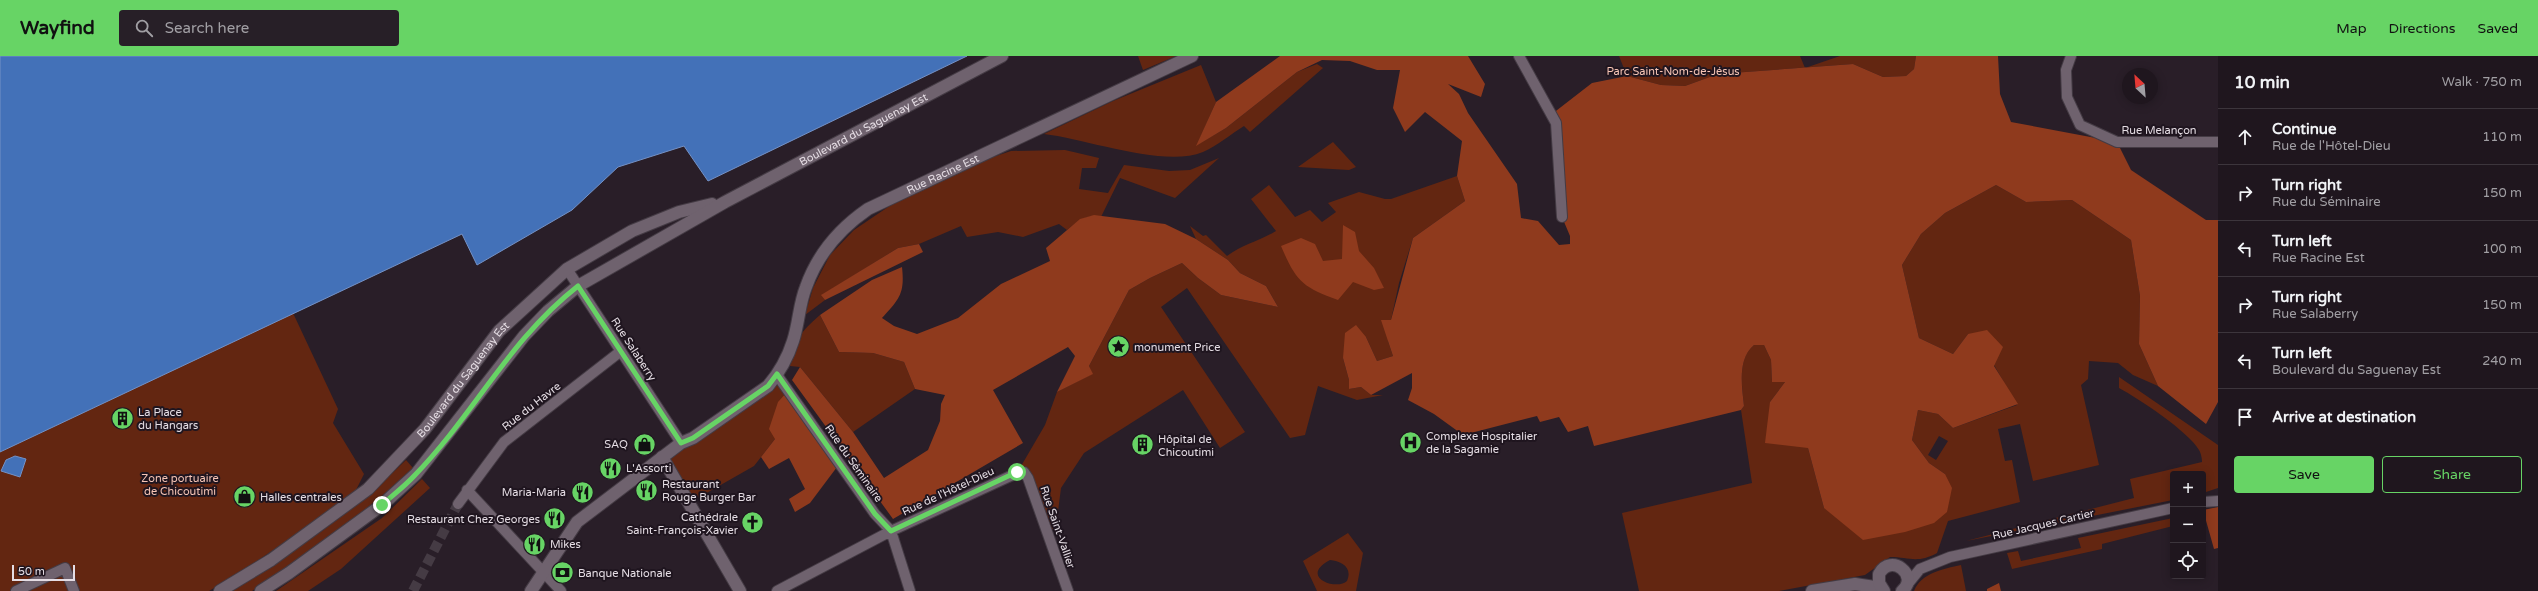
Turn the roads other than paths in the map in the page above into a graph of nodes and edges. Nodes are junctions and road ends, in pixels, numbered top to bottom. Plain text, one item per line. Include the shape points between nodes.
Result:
1 (1002, 56) edge
2 (1192, 56) edge
3 (1519, 56) edge
4 (2071, 56) edge
5 (2218, 142) edge
6 (725, 202) junction
7 (1562, 216) dead end
8 (567, 269) junction
9 (578, 286) junction
10 (621, 351) junction
11 (777, 374) junction
12 (681, 443) junction
13 (662, 457) junction
14 (1024, 472) joint
15 (467, 490) junction
16 (2218, 495) edge
17 (2206, 500) edge
18 (2206, 501) edge
19 (2218, 501) edge
20 (458, 504) tunnel mouth
21 (2170, 509) edge
22 (891, 531) junction
23 (1901, 567) junction
24 (1920, 569) junction
25 (1881, 570) junction
26 (545, 572) junction
27 (1855, 584) junction
28 (792, 587) edge
29 (1904, 589) edge
30 (1882, 590) edge
31 (16, 591) edge
32 (74, 591) edge
33 (220, 591) edge
34 (261, 591) edge
35 (530, 591) edge
36 (561, 591) edge
37 (740, 591) edge
38 (777, 591) edge
39 (910, 591) edge
40 (1068, 591) edge
41 (1812, 591) edge

1 - 6 main road, Boulevard du Saguenay Est
2 - 11 main road, Rue Racine Est via 868,209 849,222 833,238 805,287 793,341
3 - 7 street via 1556,123
4 - 5 street, Rue Melançon via 2066,70 2067,97 2080,124 2117,142
6 - 8 main road, Boulevard du Saguenay Est via 679,212 632,231
6 - 9 main road, Boulevard du Saguenay Est
8 - 9 street, Rue Salaberry
8 - 33 main road, Boulevard du Saguenay Est via 499,331 425,429 368,489 271,560
9 - 10 street, Rue Salaberry
9 - 34 main road, Boulevard du Saguenay Est via 548,311 524,336 416,474 382,505
10 - 12 street, Rue Salaberry
10 - 15 street, Rue du Havre via 504,442
11 - 12 main road, Rue Racine Est via 768,386 693,438
11 - 22 street, Rue du Séminaire via 875,514
12 - 13 main road, Rue Racine Est
13 - 26 main road, Rue Racine Est via 577,522
13 - 37 main road
14 - 22 street, Rue de l'Hôtel-Dieu via 1017,472
14 - 40 street, Rue Saint-Vallier
15 - 20 street, Rue du Havre
15 - 26 street
16 - 17 street
18 - 19 street
21 - 24 street, Rue Jacques Cartier via 1950,558
22 - 28 street, Rue de l'Hôtel-Dieu
22 - 39 street, Rue du Séminaire
23 - 24 street, Rue Jacques Cartier
23 - 25 main road via 1891,564
23 - 29 main road via 1908,575
24 - 29 street
25 - 27 main road
25 - 30 main road via 1878,579
26 - 35 main road, Rue Racine Est
26 - 36 street
27 - 30 main road
27 - 41 main road
28 - 38 street, Rue de l'Hôtel-Dieu
31 - 32 street via 65,568

